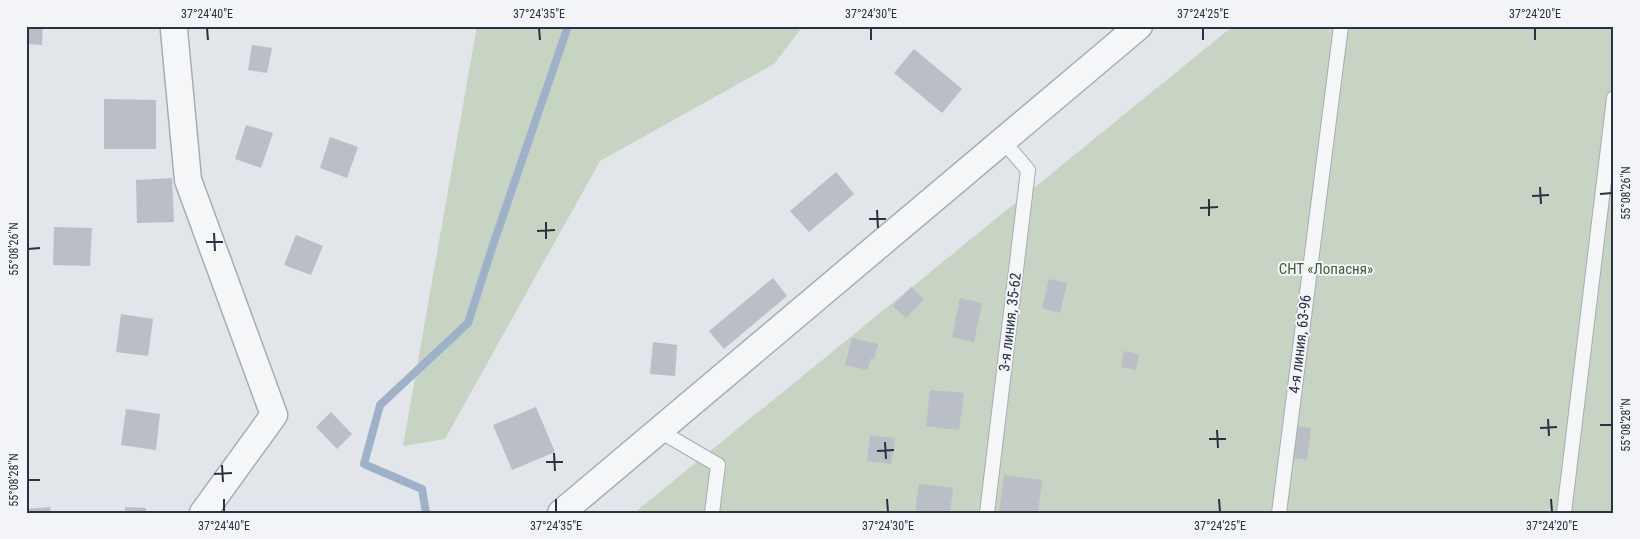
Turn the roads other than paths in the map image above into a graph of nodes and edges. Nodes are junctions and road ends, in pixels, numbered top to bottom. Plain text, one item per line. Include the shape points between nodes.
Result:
1 (175, 26) edge
2 (1139, 26) edge
3 (1340, 26) edge
4 (1614, 98) edge
5 (1003, 141) junction
6 (658, 430) junction
7 (203, 513) edge
8 (561, 513) edge
9 (712, 513) edge
10 (988, 513) edge
11 (1279, 513) edge
12 (1564, 513) edge

1 - 7 street via 188,180 274,415
2 - 5 street
3 - 11 lane, 4-я линия, 63-96
4 - 12 lane
5 - 6 street
5 - 10 lane, 3-я линия, 35-62 via 1028,170
6 - 8 street
6 - 9 lane via 718,465

